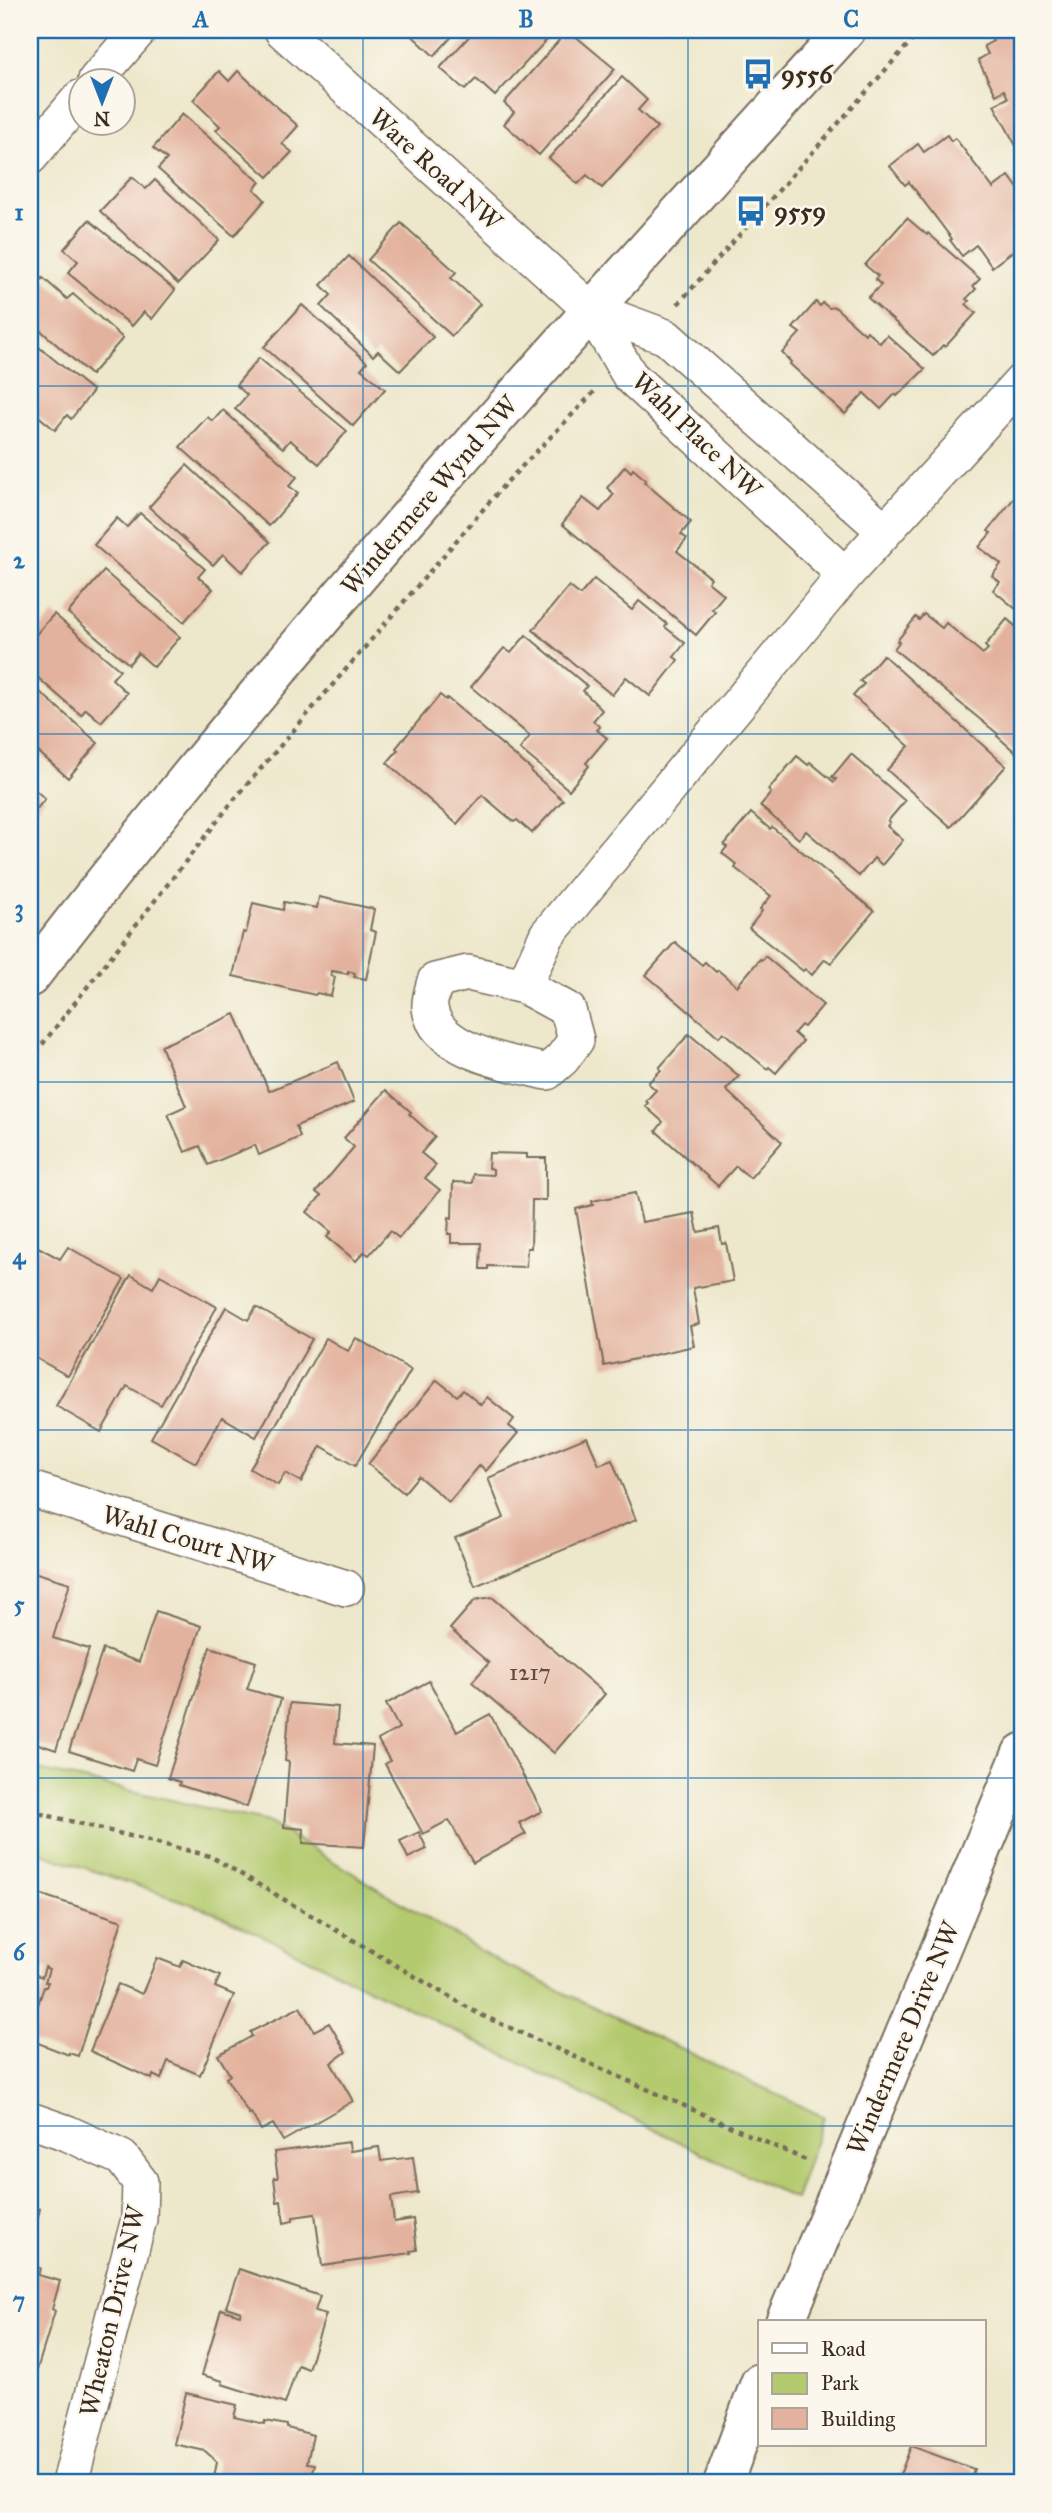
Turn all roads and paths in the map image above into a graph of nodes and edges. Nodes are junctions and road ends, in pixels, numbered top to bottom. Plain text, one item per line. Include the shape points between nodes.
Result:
1 (139, 30) edge
2 (282, 30) edge
3 (846, 30) edge
4 (921, 30) edge
5 (108, 66) edge
6 (66, 115) edge
7 (30, 157) edge
8 (590, 309) junction
9 (651, 332) junction
10 (623, 361) junction
11 (1022, 381) edge
12 (886, 531) junction
13 (845, 575) junction
14 (30, 977) edge
15 (524, 986) dead end
16 (30, 1060) edge
17 (30, 1489) edge
18 (346, 1588) dead end
19 (1022, 1753) edge
20 (30, 1811) edge
21 (30, 2120) edge
22 (845, 2178) junction
23 (786, 2320) edge
24 (758, 2388) edge
25 (70, 2483) edge
26 (723, 2483) edge

1 - 5 street
2 - 8 street, Ware Road NW
3 - 8 street, Windermere Wynd NW
4 - 9 path
6 - 7 street
8 - 9 street, Wahl Place NW
8 - 10 street, Wahl Place NW
8 - 14 street, Windermere Wynd NW via 293,651 141,833
9 - 12 street, Wahl Place NW via 666,337
10 - 13 street, Wahl Place NW via 630,376
10 - 16 path via 504,485 233,800
11 - 12 street
12 - 13 street
13 - 15 street via 547,935
17 - 18 street, Wahl Court NW
19 - 22 street, Windermere Drive NW
20 - 22 path via 210,1856 479,2014
21 - 25 street, Wheaton Drive NW via 122,2158 140,2182 138,2219
22 - 23 street, Windermere Drive NW
24 - 26 street

